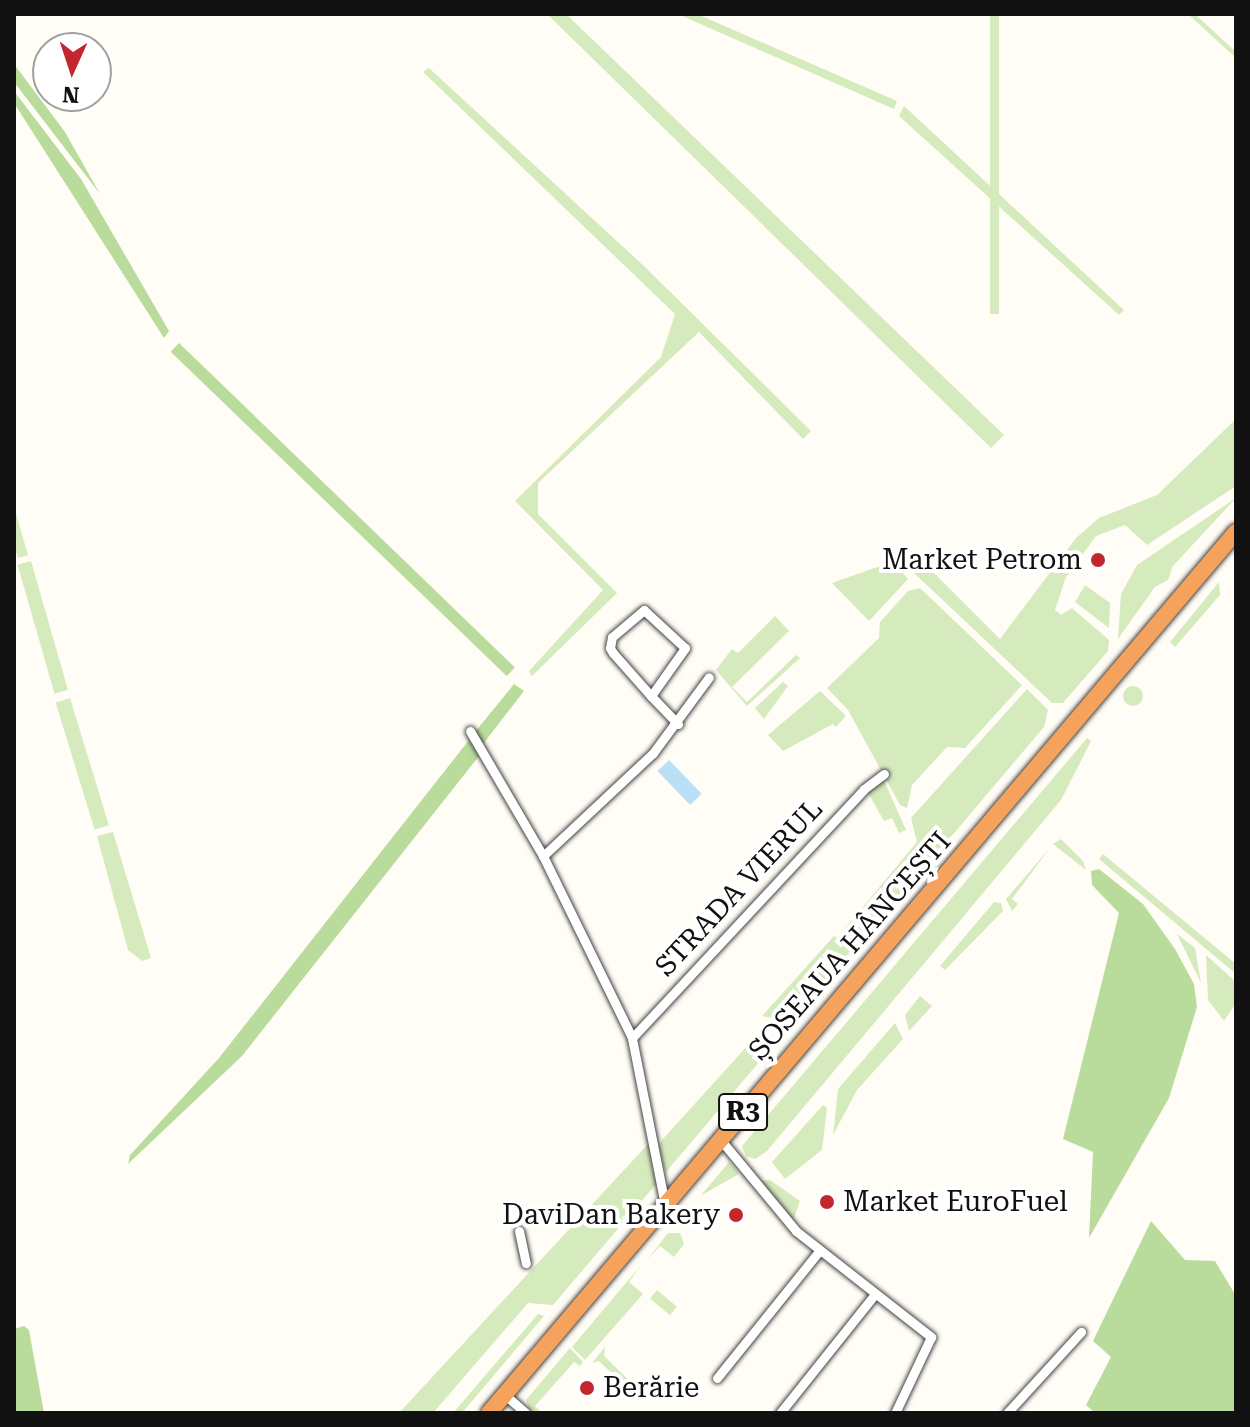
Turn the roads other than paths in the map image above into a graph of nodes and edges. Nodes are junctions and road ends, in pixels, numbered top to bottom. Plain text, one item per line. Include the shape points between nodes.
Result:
1 (1236, 532) edge
2 (709, 677) dead end
3 (651, 696) junction
4 (678, 724) junction
5 (470, 731) dead end
6 (884, 774) dead end
7 (543, 856) junction
8 (632, 1038) junction
9 (720, 1139) junction
10 (665, 1205) junction
11 (519, 1231) dead end
12 (819, 1251) junction
13 (526, 1263) dead end
14 (875, 1294) junction
15 (1081, 1332) dead end
16 (717, 1378) dead end
17 (504, 1394) junction
18 (489, 1413) edge
19 (526, 1413) edge
20 (780, 1413) edge
21 (895, 1413) edge
22 (1007, 1413) edge

1 - 9 highway, ȘOSEAUA HÂNCEȘTI / R3
2 - 4 street
3 - 3 street via 613,653 610,642 644,610 685,648
3 - 4 street
4 - 7 street
5 - 7 street
6 - 8 street, STRADA VIERUL via 864,789
7 - 8 street
8 - 10 street
9 - 10 highway, ȘOSEAUA HÂNCEȘTI / R3
9 - 12 street via 780,1213
10 - 17 highway, ȘOSEAUA HÂNCEȘTI / R3
11 - 13 street
12 - 14 street
12 - 16 street
14 - 20 street
14 - 21 street via 933,1341
15 - 22 street
17 - 18 highway, ȘOSEAUA HÂNCEȘTI / R3
17 - 19 street

